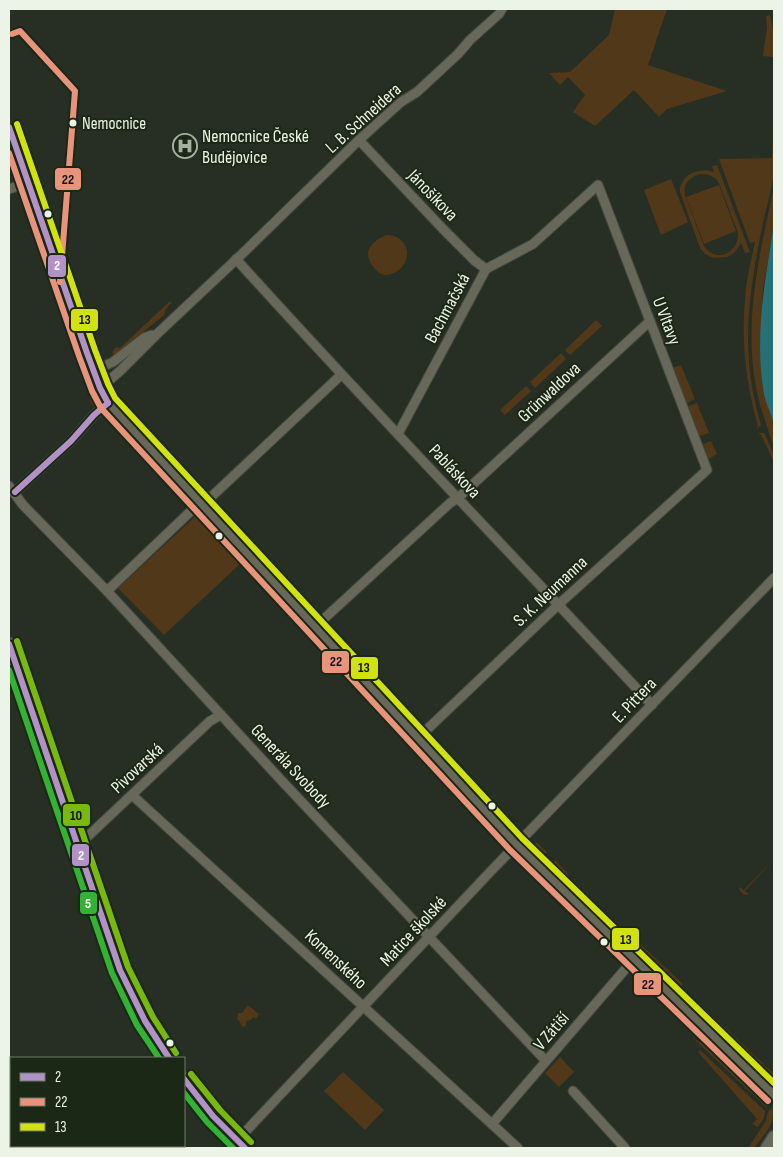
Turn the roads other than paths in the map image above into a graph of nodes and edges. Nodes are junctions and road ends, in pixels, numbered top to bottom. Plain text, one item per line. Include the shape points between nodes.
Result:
1 (502, 9) edge
2 (9, 127) edge
3 (359, 140) junction
4 (29, 182) junction
5 (598, 185) joint
6 (9, 189) edge
7 (236, 260) junction
8 (486, 269) junction
9 (650, 321) junction
10 (157, 334) junction
11 (95, 370) junction
12 (341, 375) junction
13 (100, 388) junction
14 (108, 403) junction
15 (398, 434) junction
16 (707, 470) joint
17 (11, 489) edge
18 (458, 498) junction
19 (201, 505) junction
20 (774, 578) edge
21 (106, 591) junction
22 (558, 605) junction
23 (315, 627) junction
24 (9, 644) edge
25 (652, 705) junction
26 (221, 715) junction
27 (418, 738) junction
28 (132, 795) junction
29 (76, 843) junction
30 (516, 844) junction
31 (430, 937) junction
32 (634, 959) junction
33 (363, 1006) junction
34 (167, 1057) edge
35 (546, 1061) junction
36 (185, 1080) edge
37 (574, 1091) dead end
38 (774, 1095) edge
39 (492, 1124) junction
40 (774, 1137) edge
41 (238, 1146) edge
42 (518, 1148) edge
43 (625, 1148) edge
44 (767, 1148) edge

1 - 3 street, L. B. Schneidera via 421,88
2 - 4 street
3 - 7 street, L. B. Schneidera
3 - 8 street, Jánošíkova via 443,229
4 - 6 street
4 - 11 street
5 - 8 street, Bachmačská via 533,244
5 - 9 street, U Vltavy
7 - 10 street, L. B. Schneidera
7 - 12 street, Pabláskova
8 - 15 street, Bachmačská
9 - 16 street, U Vltavy
9 - 18 street, Grünwaldova
10 - 11 street, L. B. Schneidera via 144,338 113,362
10 - 13 street, L. B. Schneidera
11 - 13 street
12 - 15 street, Pabláskova
12 - 19 street
13 - 14 street
14 - 17 street via 71,441
14 - 19 street
15 - 18 street, Pabláskova
16 - 22 street, S. K. Neumanna
17 - 21 street, Generála Svobody
18 - 22 street, Pabláskova
18 - 23 street, Grünwaldova
19 - 21 street
19 - 23 street
20 - 25 street, E. Pittera
21 - 26 street, Generála Svobody
22 - 25 street, Pabláskova
22 - 27 street, S. K. Neumanna
23 - 27 street
24 - 29 street
25 - 30 street, E. Pittera
26 - 28 street, Pivovarská via 210,721
26 - 31 street, Generála Svobody
27 - 30 street
28 - 29 street, Pivovarská via 86,839
28 - 33 street, Komenského
29 - 34 street via 120,970
30 - 31 street, Matice školské
30 - 32 street
31 - 33 street, Matice školské
31 - 35 street, Generála Svobody
32 - 35 street, V Zátiší
32 - 38 street
33 - 39 street, Komenského
33 - 41 street, Matice školské
35 - 39 street, V Zátiší
36 - 41 street
37 - 43 street
39 - 42 street, Komenského
40 - 44 street

